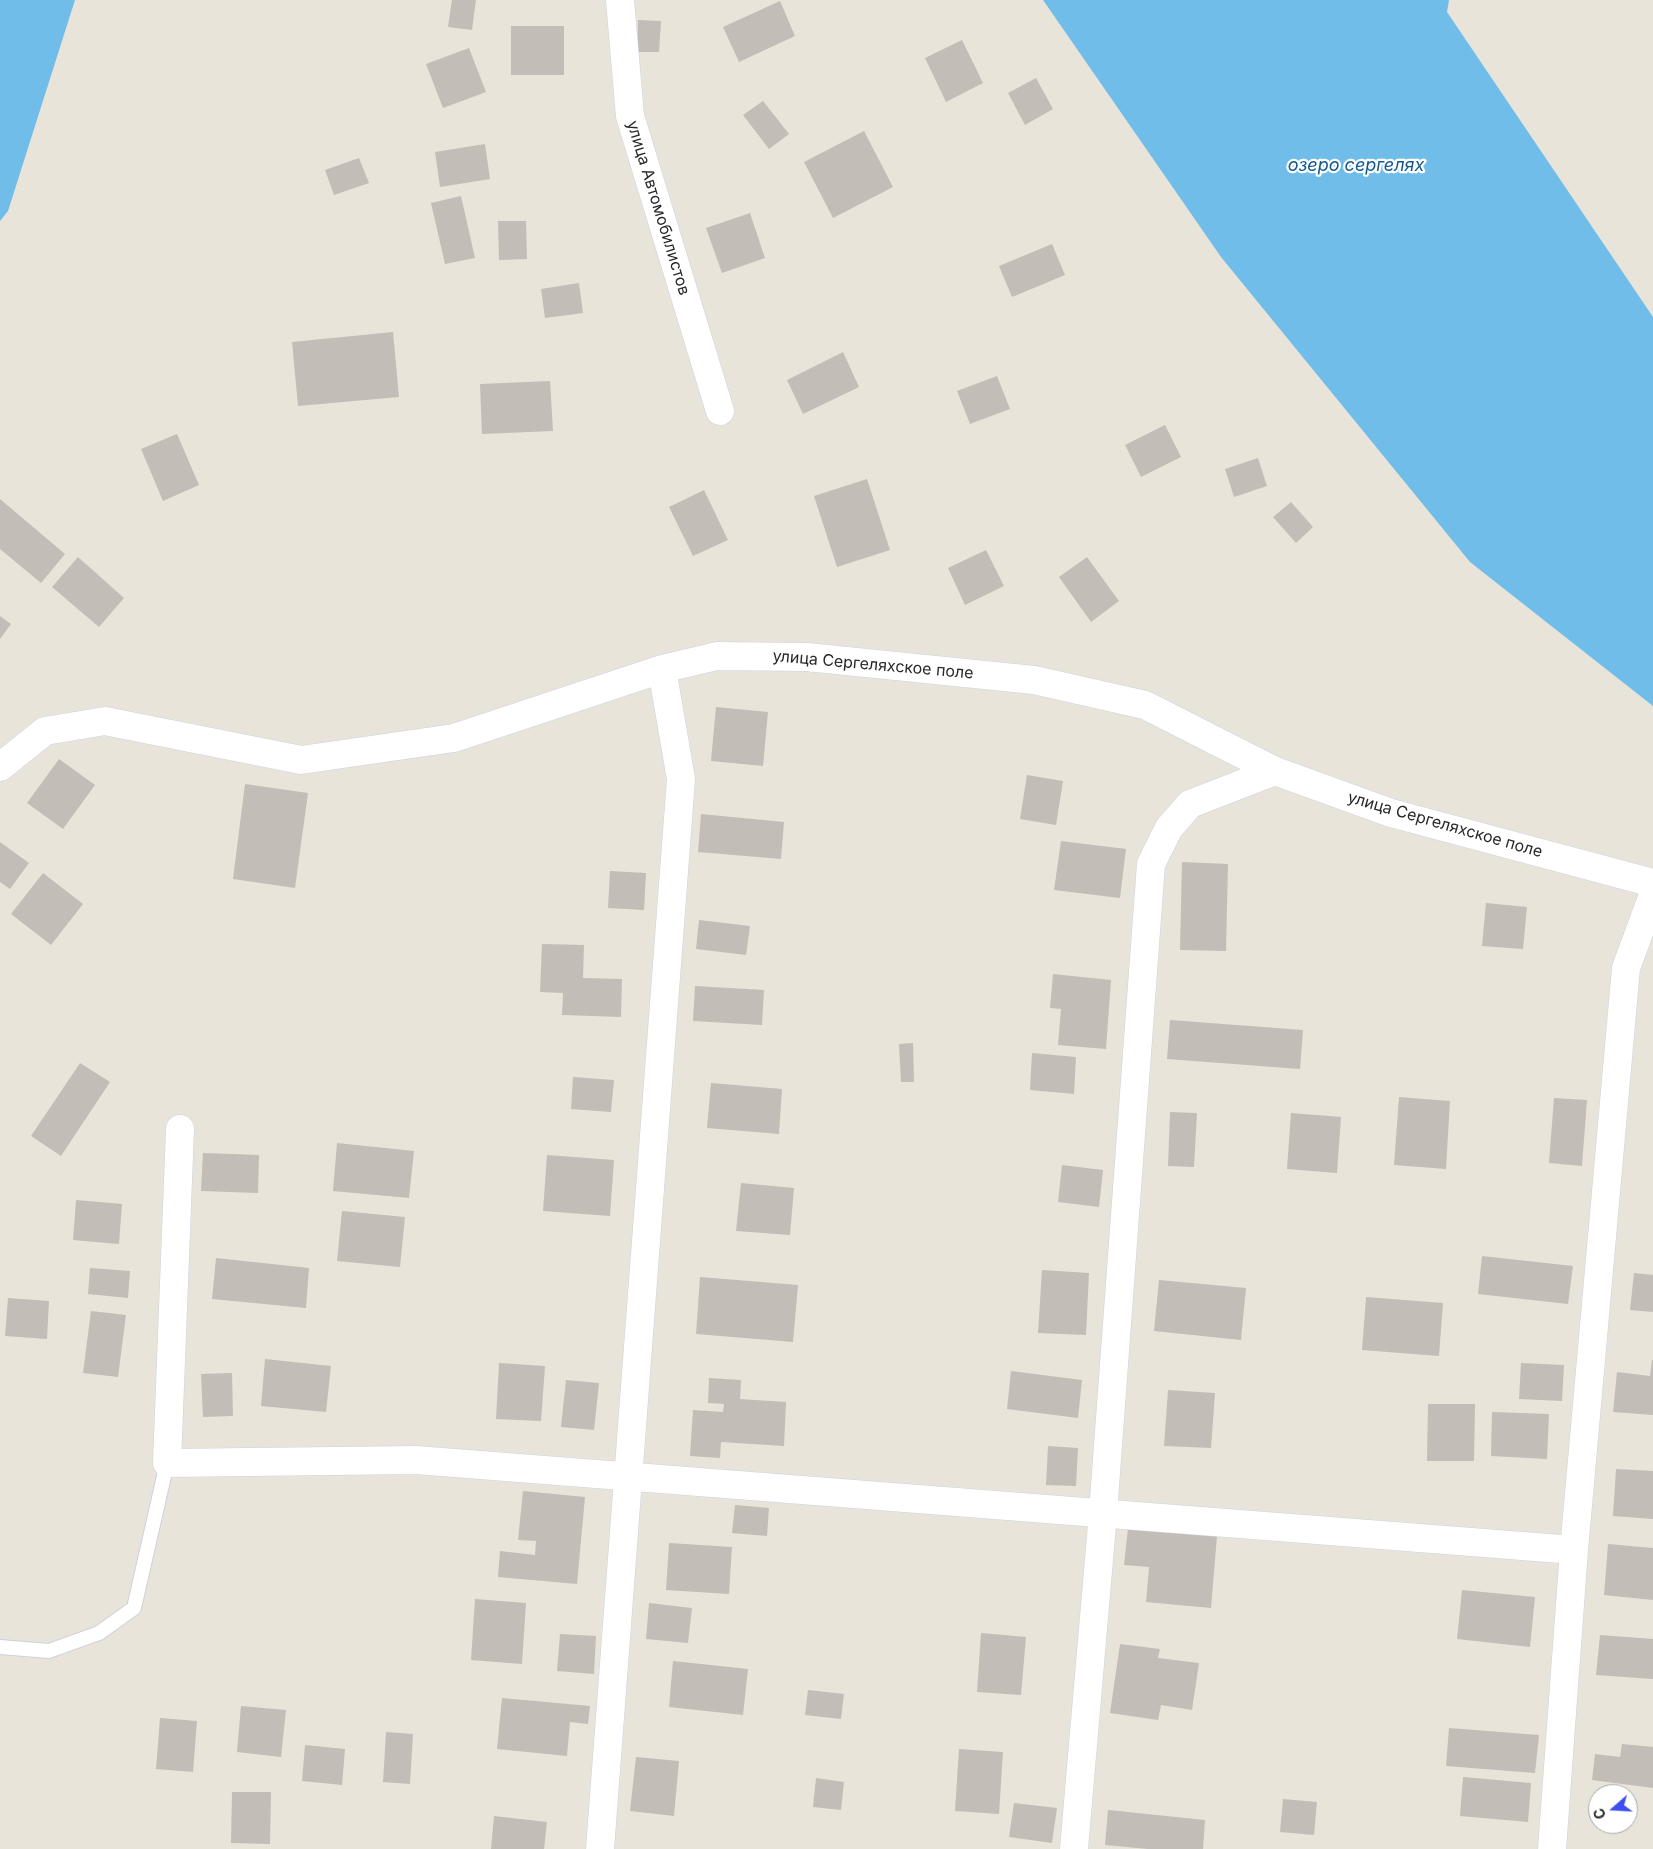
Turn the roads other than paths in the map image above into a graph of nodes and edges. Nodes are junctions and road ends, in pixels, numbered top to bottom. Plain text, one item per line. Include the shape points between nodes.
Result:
1 (620, 0) edge
2 (720, 411) dead end
3 (662, 669) junction
4 (0, 768) edge
5 (1275, 771) junction
6 (1653, 882) edge
7 (1653, 895) edge
8 (180, 1130) dead end
9 (166, 1463) junction
10 (628, 1476) junction
11 (1103, 1513) junction
12 (1574, 1550) junction
13 (0, 1647) edge
14 (600, 1849) edge
15 (1074, 1849) edge
16 (1552, 1849) edge

1 - 2 street, улица Автомобилистов via 630,116
3 - 4 street, улица Сергеляхское поле via 454,738 301,760 105,721 45,731
3 - 5 street, улица Сергеляхское поле via 717,656 806,657 1034,680 1145,705
3 - 10 street via 681,779
5 - 6 street, улица Сергеляхское поле via 1391,813
5 - 11 street via 1190,804 1169,828 1151,864
7 - 12 street via 1626,968
8 - 9 street
9 - 10 street via 416,1460
9 - 13 lane via 134,1608 99,1634 49,1651
10 - 11 street
10 - 14 street
11 - 12 street
11 - 15 street
12 - 16 street

